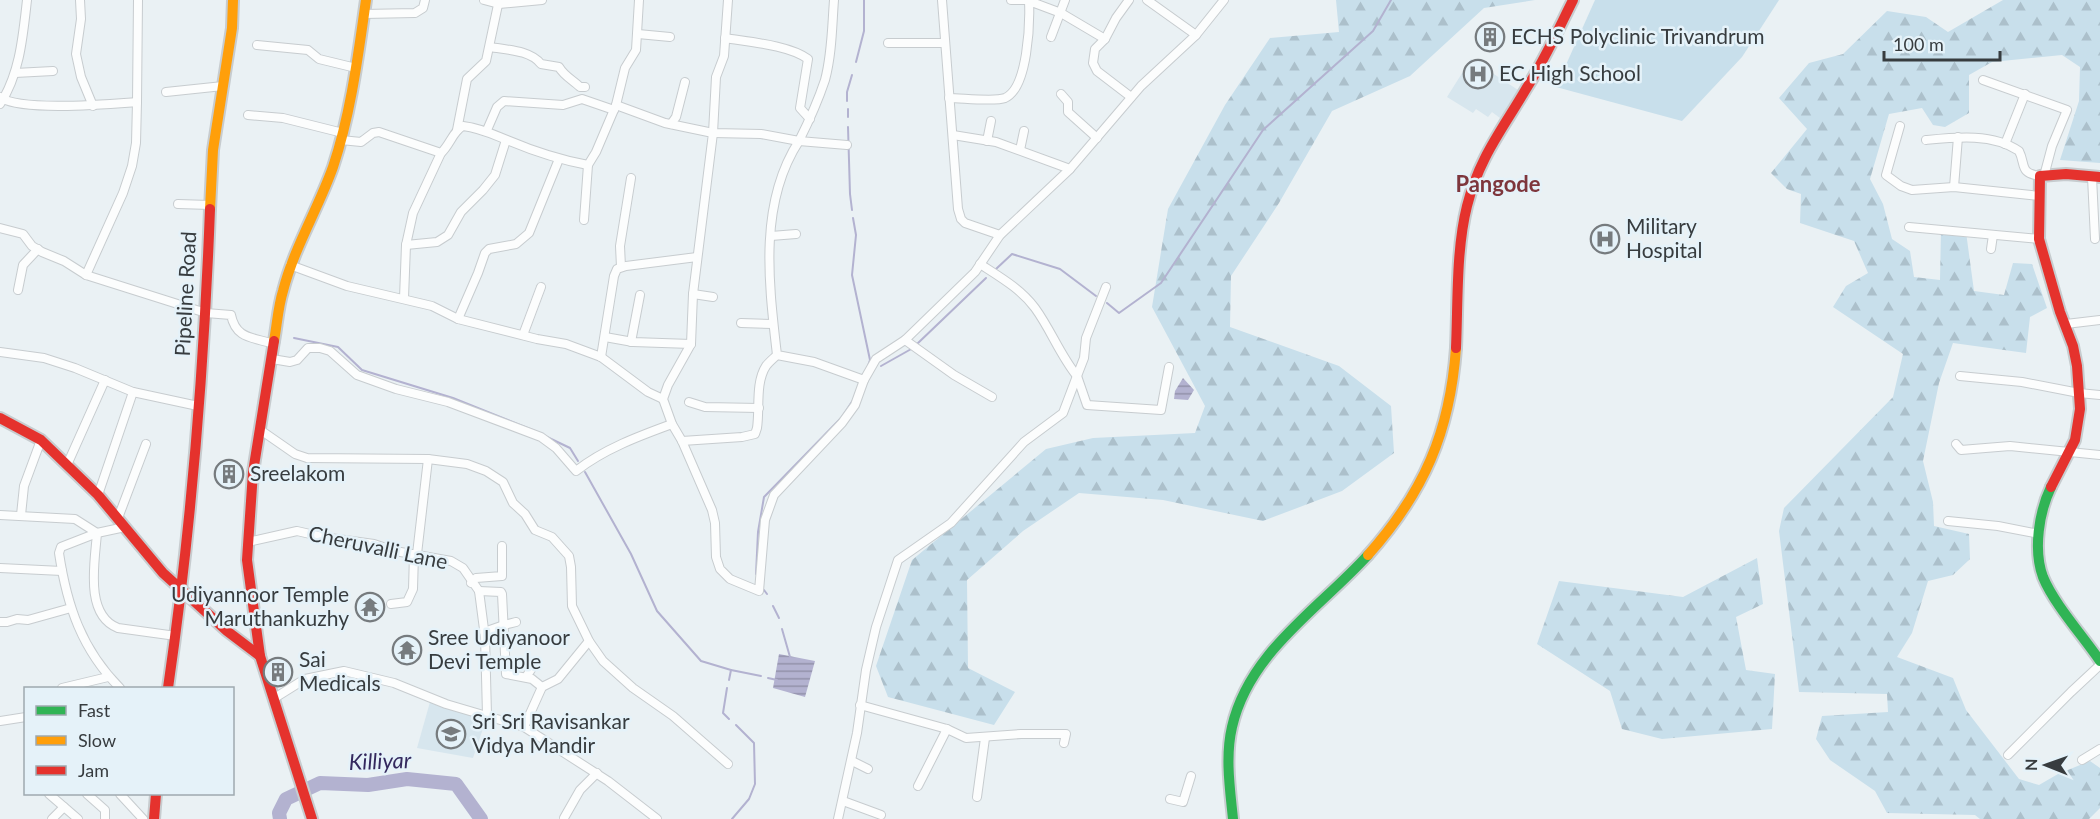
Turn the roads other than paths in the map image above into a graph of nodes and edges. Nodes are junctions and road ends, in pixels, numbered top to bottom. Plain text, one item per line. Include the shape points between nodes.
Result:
1 (27, 0) edge
2 (80, 0) edge
3 (138, 0) edge
4 (233, 0) edge
5 (366, 0) edge
6 (425, 0) edge
7 (484, 0) edge
8 (542, 0) edge
9 (639, 0) edge
10 (728, 0) edge
11 (834, 0) edge
12 (942, 0) edge
13 (1011, 0) edge
14 (1065, 0) edge
15 (1129, 0) edge
16 (1147, 0) edge
17 (1224, 0) edge
18 (1574, 0) edge
19 (1029, 1) edge
20 (499, 2) edge
21 (1061, 12) junction
22 (364, 14) junction
23 (638, 34) junction
24 (1196, 35) junction
25 (670, 37) dead end
26 (1051, 37) dead end
27 (725, 38) junction
28 (1105, 39) junction
29 (888, 43) dead end
30 (945, 43) junction
31 (257, 45) dead end
32 (490, 47) junction
33 (356, 68) junction
34 (53, 71) dead end
35 (15, 73) junction
36 (1983, 80) dead end
37 (685, 82) dead end
38 (223, 86) junction
39 (585, 87) dead end
40 (166, 92) dead end
41 (1061, 94) dead end
42 (2025, 94) junction
43 (1131, 97) junction
44 (949, 98) junction
45 (1, 100) edge
46 (137, 102) junction
47 (93, 106) junction
48 (615, 108) junction
49 (248, 115) dead end
50 (810, 119) junction
51 (991, 121) dead end
52 (671, 124) junction
53 (1900, 126) dead end
54 (456, 130) junction
55 (487, 130) junction
56 (1024, 131) dead end
57 (713, 133) junction
58 (953, 135) junction
59 (342, 136) junction
60 (1958, 137) junction
61 (1097, 138) junction
62 (506, 140) junction
63 (1926, 140) dead end
64 (800, 141) junction
65 (987, 141) junction
66 (2005, 144) junction
67 (847, 145) dead end
68 (1020, 150) junction
69 (441, 153) junction
70 (559, 159) junction
71 (588, 165) junction
72 (1070, 169) junction
73 (2042, 176) junction
74 (2096, 177) edge
75 (632, 178) dead end
76 (1954, 187) junction
77 (2040, 196) junction
78 (178, 204) dead end
79 (210, 205) junction
80 (584, 220) dead end
81 (1909, 227) dead end
82 (0, 228) edge
83 (796, 234) dead end
84 (1000, 235) junction
85 (1993, 235) junction
86 (771, 236) junction
87 (2039, 239) junction
88 (2095, 239) dead end
89 (406, 245) junction
90 (38, 249) junction
91 (1991, 249) dead end
92 (697, 257) junction
93 (980, 264) junction
94 (290, 265) junction
95 (621, 267) junction
96 (86, 275) junction
97 (541, 286) dead end
98 (1106, 287) dead end
99 (18, 290) dead end
100 (693, 294) junction
101 (640, 295) dead end
102 (713, 297) dead end
103 (404, 298) junction
104 (206, 313) junction
105 (458, 319) junction
106 (2100, 320) edge
107 (741, 323) dead end
108 (773, 324) junction
109 (2066, 324) junction
110 (523, 335) junction
111 (605, 337) junction
112 (905, 340) junction
113 (631, 342) junction
114 (274, 344) junction
115 (691, 344) junction
116 (0, 352) edge
117 (777, 355) junction
118 (601, 357) junction
119 (272, 359) junction
120 (1169, 367) dead end
121 (1077, 376) junction
122 (1960, 376) dead end
123 (105, 380) junction
124 (864, 380) junction
125 (133, 392) junction
126 (2079, 393) junction
127 (2100, 395) edge
128 (992, 397) dead end
129 (663, 399) junction
130 (689, 402) dead end
131 (198, 406) junction
132 (759, 408) junction
133 (0, 418) edge
134 (672, 424) junction
135 (260, 429) junction
136 (41, 440) junction
137 (682, 441) junction
138 (146, 444) dead end
139 (1956, 444) dead end
140 (2068, 453) junction
141 (2100, 455) edge
142 (428, 459) junction
143 (67, 465) junction
144 (98, 495) junction
145 (0, 515) edge
146 (21, 516) junction
147 (1948, 521) dead end
148 (122, 523) junction
149 (97, 533) junction
150 (2039, 534) junction
151 (248, 542) junction
152 (502, 546) dead end
153 (416, 554) junction
154 (0, 568) edge
155 (62, 571) junction
156 (471, 583) junction
157 (182, 591) junction
158 (479, 591) junction
159 (391, 604) dead end
160 (71, 608) junction
161 (0, 622) edge
162 (516, 622) dead end
163 (504, 625) junction
164 (484, 632) junction
165 (176, 636) junction
166 (589, 641) junction
167 (260, 656) junction
168 (536, 662) dead end
169 (2100, 663) edge
170 (108, 677) junction
171 (526, 677) junction
172 (66, 687) edge
173 (119, 687) edge
174 (168, 687) edge
175 (542, 687) junction
176 (273, 699) junction
177 (860, 705) junction
178 (488, 716) junction
179 (24, 717) edge
180 (0, 722) edge
181 (524, 727) junction
182 (947, 729) junction
183 (986, 738) junction
184 (1064, 743) dead end
185 (2100, 749) edge
186 (2008, 755) dead end
187 (2082, 760) dead end
188 (852, 761) junction
189 (728, 764) dead end
190 (868, 769) dead end
191 (597, 773) junction
192 (1191, 776) dead end
193 (918, 786) dead end
194 (50, 795) edge
195 (88, 795) edge
196 (121, 795) edge
197 (156, 795) edge
198 (977, 797) dead end
199 (1170, 799) dead end
200 (843, 801) junction
201 (64, 807) junction
202 (881, 815) dead end
203 (564, 818) edge
204 (52, 819) edge
205 (78, 819) edge
206 (105, 819) edge
207 (143, 819) edge
208 (154, 819) edge
209 (311, 819) edge
210 (657, 819) edge
211 (838, 819) edge
212 (1233, 819) edge

1 - 35 street
2 - 47 street via 76,54
3 - 46 street
4 - 38 main road, Pipeline Road
5 - 22 main road
6 - 22 street via 423,8 415,13
7 - 20 street
8 - 20 street
9 - 23 street
10 - 27 street
11 - 50 street via 825,78
12 - 30 street
13 - 19 street
14 - 21 street
15 - 28 street
16 - 24 street
17 - 24 street
18 - 212 main road via 1554,41 1492,143 1466,209 1449,405 1433,454 1412,498 1371,553 1258,666 1232,728 1228,766
19 - 21 street
19 - 44 street via 1027,45 1017,87 997,99
20 - 32 street
21 - 26 street
21 - 28 street
22 - 33 main road
23 - 25 street
23 - 48 street
24 - 43 street
27 - 50 street via 799,52 808,59 800,108
27 - 57 street via 724,56 716,77
28 - 43 street via 1095,49 1094,67
29 - 30 street
30 - 44 street
31 - 33 street via 308,50 319,59
32 - 39 street via 526,54 541,64 559,67 579,87
32 - 54 street via 486,61 467,79
33 - 59 main road
34 - 35 street
35 - 45 street
36 - 42 street
37 - 52 street
38 - 40 street
38 - 79 main road, Pipeline Road
41 - 61 street via 1068,102 1068,112
42 - 66 street
42 - 73 street via 2067,110
43 - 61 street
44 - 58 street
45 - 47 street
46 - 47 street
46 - 96 street via 132,166
48 - 52 street
48 - 55 street via 582,99 563,105 504,101 497,107
48 - 71 street
49 - 59 street via 283,118
50 - 64 street
51 - 65 street
52 - 57 street
53 - 76 street via 1886,175 1912,190
54 - 55 street via 463,126
54 - 69 street
55 - 62 street
56 - 68 street
57 - 64 street via 761,134
57 - 92 street
58 - 65 street
58 - 84 street via 961,219
59 - 69 street via 362,142 379,132
59 - 94 main road via 332,169
60 - 63 street
60 - 66 street
60 - 76 street
61 - 72 street
62 - 70 street
62 - 89 street via 495,175 461,212 448,235 437,242
64 - 67 street
64 - 86 street via 778,190
65 - 68 street
66 - 73 street via 2019,151 2025,170
68 - 72 street
69 - 89 street via 413,213
70 - 71 street
70 - 105 street via 529,233 516,244 485,253
71 - 80 street
72 - 84 street
73 - 74 main road
73 - 77 main road
74 - 88 street
75 - 95 street via 620,246
76 - 77 street
77 - 87 main road
78 - 79 street
79 - 104 main road, Pipeline Road
81 - 85 street
82 - 90 street via 23,234
83 - 86 street
84 - 93 street
85 - 87 street
85 - 91 street
86 - 108 street via 768,281
87 - 109 main road
89 - 103 street
90 - 96 street
90 - 99 street via 23,265
92 - 95 street
92 - 100 street
93 - 112 street
93 - 121 street via 1014,286 1035,308
94 - 103 street via 347,286
94 - 114 main road
95 - 111 street via 614,276
96 - 104 street
97 - 110 street
98 - 121 street via 1086,338
100 - 102 street
100 - 115 street
101 - 113 street
103 - 105 street
104 - 114 street via 231,315 233,327 239,333
104 - 131 main road, Pipeline Road
105 - 110 street
106 - 109 street
107 - 108 street
108 - 117 street
109 - 126 main road via 2077,366
110 - 118 street via 566,344
111 - 113 street
111 - 118 street
112 - 124 street via 876,359
112 - 128 street
113 - 115 street
114 - 119 main road
115 - 129 street
116 - 123 street via 44,358
117 - 124 street via 814,362
117 - 132 street via 766,366 759,389
118 - 129 street
119 - 134 street via 297,360 308,348 330,351 357,375 448,402 541,437 576,471 633,438
119 - 135 main road
120 - 121 street via 1161,410 1087,405
121 - 177 street via 1063,413 1024,442 951,523 898,560 876,627
122 - 126 street
123 - 125 street
123 - 143 street
124 - 137 street via 855,405 842,423 768,506 759,591 730,579 720,569 712,510
125 - 131 street
125 - 144 street
126 - 127 street
126 - 140 main road via 2079,425
129 - 134 street
130 - 132 street via 705,407
131 - 157 main road, Pipeline Road
132 - 137 street via 755,434
133 - 136 main road
134 - 137 street
135 - 142 street via 307,458
135 - 151 main road
136 - 143 main road
136 - 146 street via 24,486
138 - 148 street
139 - 140 street via 1961,450 2010,446
140 - 141 street
140 - 150 main road via 2049,492
142 - 153 street
142 - 166 street via 467,464 503,482 513,503 535,530 561,546 569,556 572,606
143 - 144 main road
144 - 148 main road
145 - 146 street
146 - 149 street via 75,519
147 - 150 street via 1998,525
148 - 149 street
148 - 157 main road
149 - 155 street via 61,546
149 - 165 street via 94,593 106,620 118,628
150 - 169 main road via 2043,576
151 - 153 street, Cheruvalli Lane via 297,531
151 - 167 main road
152 - 156 street via 502,576 477,578
153 - 156 street, Cheruvalli Lane via 451,561 463,568
153 - 159 street via 413,589 407,602
154 - 155 street
155 - 160 street
156 - 158 street, Cheruvalli Lane
157 - 165 main road, Pipeline Road
157 - 167 main road
158 - 163 street via 501,592
158 - 164 street
160 - 161 street via 28,620
160 - 170 street via 93,657
162 - 163 street
163 - 164 street
163 - 171 street via 506,674
164 - 178 street
165 - 174 main road, Pipeline Road
166 - 175 street via 558,679
166 - 189 street via 625,681
167 - 176 main road
168 - 171 street
169 - 186 street
170 - 172 street
170 - 173 street
171 - 175 street
175 - 181 street
176 - 178 street via 305,679 344,671 394,683
176 - 209 main road
177 - 182 street
177 - 188 street
178 - 181 street
179 - 180 street
181 - 191 street
182 - 183 street via 966,738
182 - 193 street
183 - 184 street via 1066,734
183 - 198 street
185 - 187 street
188 - 190 street
188 - 200 street
191 - 203 street via 580,790
191 - 210 street
192 - 199 street via 1183,802
194 - 201 street
195 - 206 street via 105,810
196 - 207 street
197 - 208 main road
200 - 202 street
200 - 211 street
201 - 204 street
201 - 205 street

